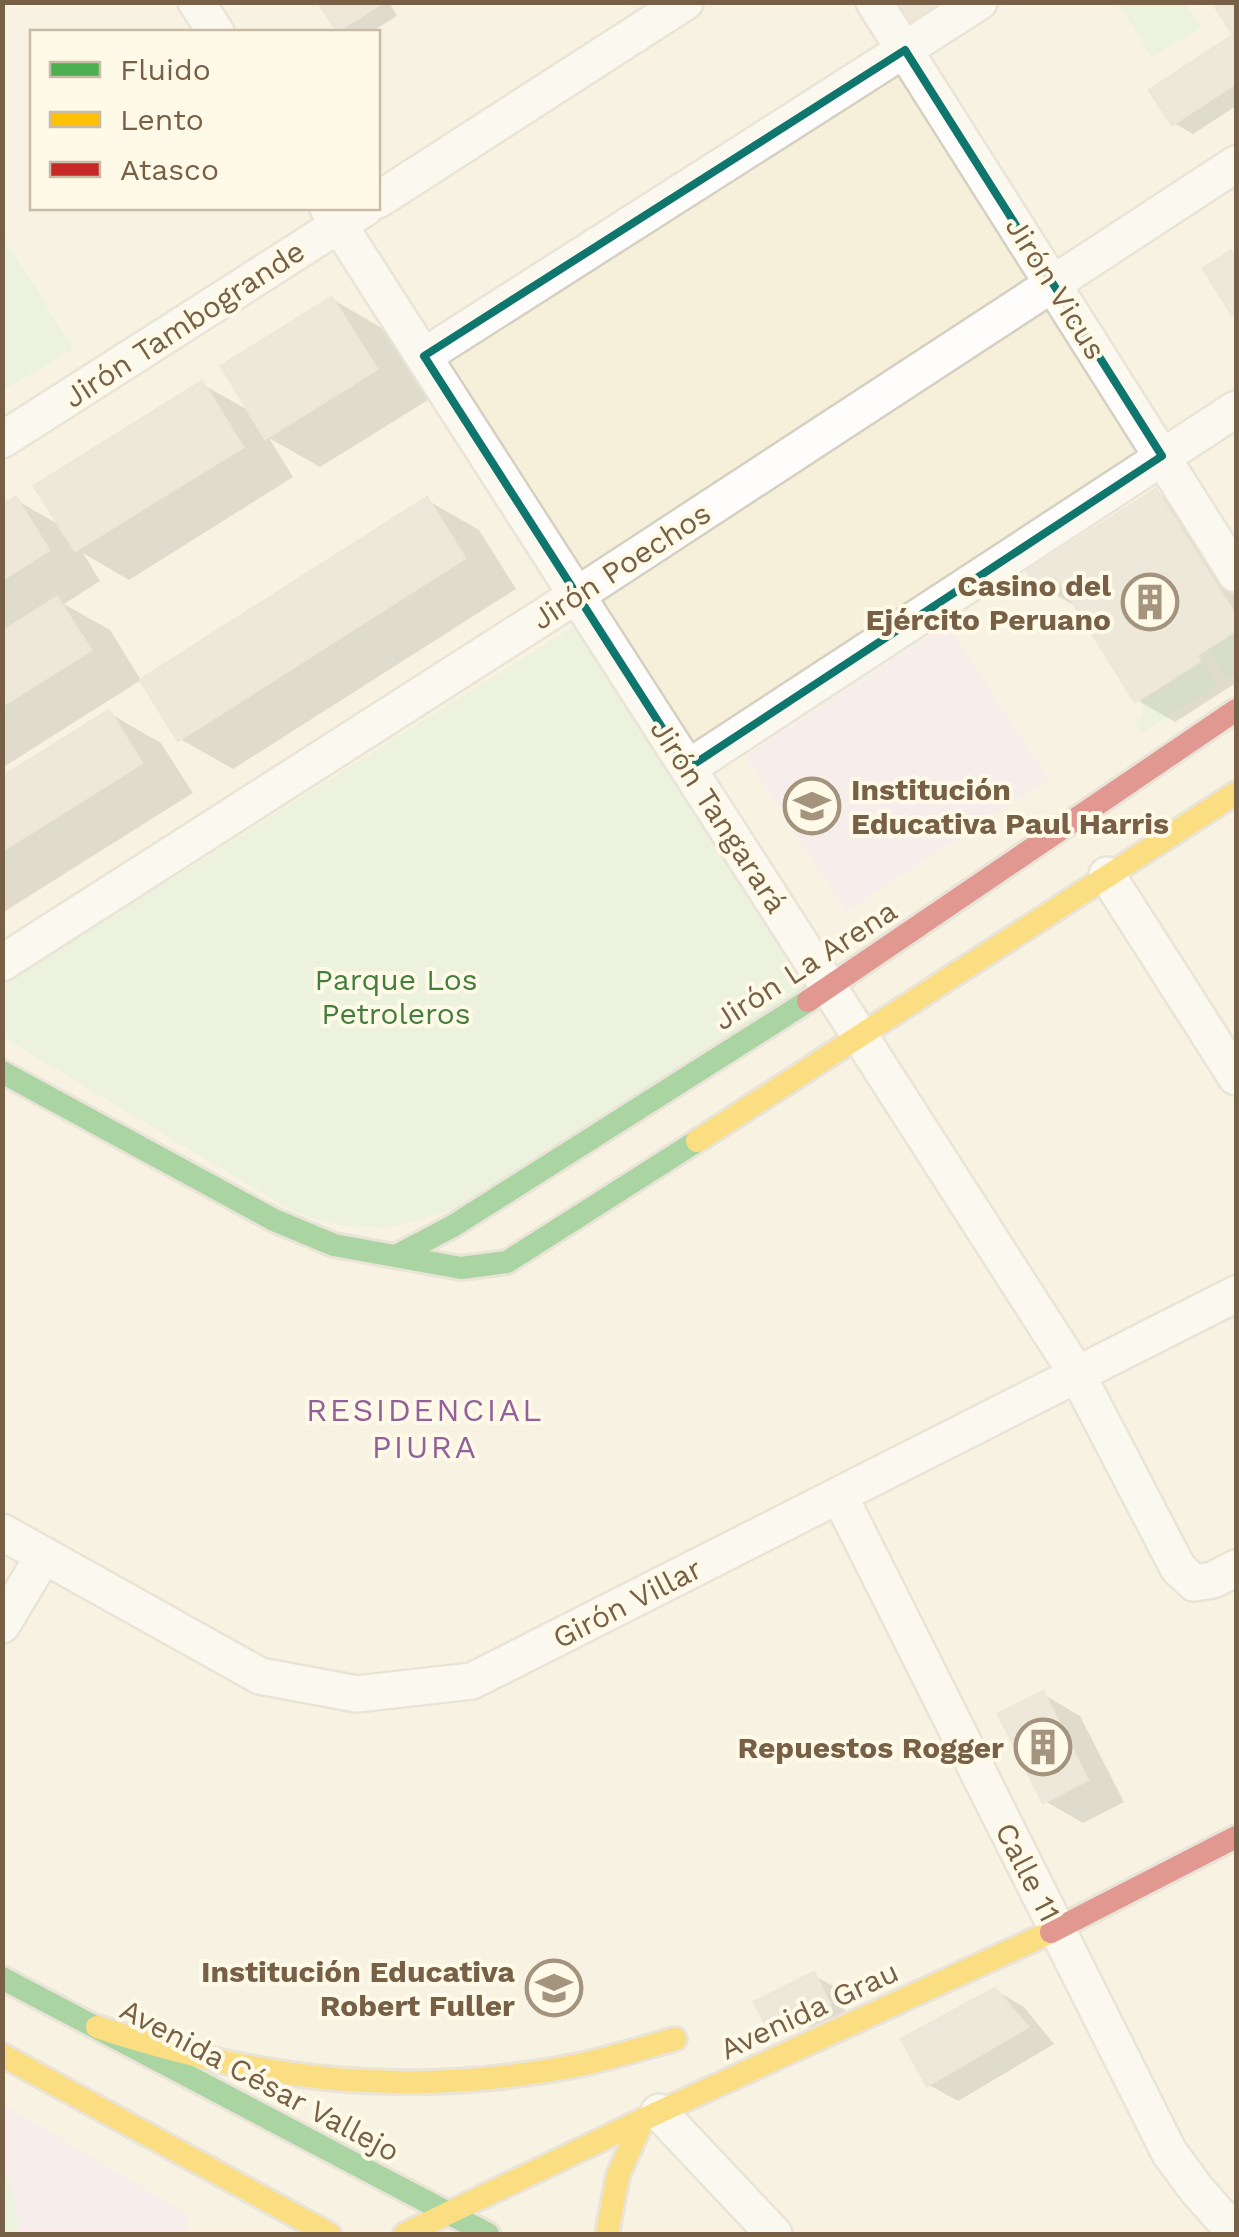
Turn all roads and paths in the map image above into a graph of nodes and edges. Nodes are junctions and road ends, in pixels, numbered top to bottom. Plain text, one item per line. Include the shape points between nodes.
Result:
1 (685, 2) edge
2 (874, 2) edge
3 (979, 2) edge
4 (904, 50) junction
5 (1236, 164) edge
6 (380, 199) edge
7 (344, 213) edge
8 (1054, 284) junction
9 (424, 356) junction
10 (1236, 408) edge
11 (2, 440) edge
12 (1162, 456) junction
13 (1236, 574) edge
14 (577, 595) junction
15 (1236, 710) edge
16 (688, 768) junction
17 (1236, 793) edge
18 (1107, 875) junction
19 (2, 963) edge
20 (829, 988) junction
21 (861, 1037) junction
22 (2, 1072) edge
23 (1236, 1077) edge
24 (396, 1256) junction
25 (1236, 1294) edge
26 (1077, 1374) junction
27 (840, 1497) junction
28 (2, 1532) edge
29 (44, 1555) junction
30 (1236, 1568) edge
31 (2, 1624) edge
32 (1236, 1837) edge
33 (1057, 1929) junction
34 (2, 1978) edge
35 (97, 2027) junction
36 (676, 2038) dead end
37 (2, 2055) edge
38 (651, 2116) junction
39 (449, 2212) junction
40 (329, 2234) edge
41 (405, 2234) edge
42 (488, 2234) edge
43 (607, 2234) edge
44 (774, 2234) edge
45 (1236, 2234) edge

1 - 6 street
2 - 4 street, Jirón Vicus
3 - 4 street
4 - 8 street, Jirón Vicus
4 - 9 street
5 - 8 street, Jirón Poechos
7 - 9 street, Jirón Tangarará
7 - 11 street, Jirón Tambogrande
8 - 12 street, Jirón Vicus
8 - 14 street, Jirón Poechos
9 - 14 street, Jirón Tangarará
10 - 12 street
12 - 13 street, Jirón Vicus
12 - 16 street
14 - 16 street, Jirón Tangarará
14 - 19 street, Jirón Poechos
15 - 20 main road, Jirón La Arena
16 - 20 street, Jirón Tangarará
17 - 18 main road
18 - 21 main road
18 - 23 street
20 - 21 street, Jirón Tangarará
20 - 24 main road, Jirón La Arena
21 - 24 main road via 506,1262 461,1268
21 - 26 street, Jirón Tangarará
22 - 24 main road via 274,1220 334,1245
25 - 26 street, Girón Villar
26 - 27 street, Girón Villar
26 - 30 street, Jirón Tangarará via 1178,1568 1194,1583
27 - 29 street, Girón Villar via 472,1681 357,1694 260,1676
27 - 33 street, Calle 11
28 - 29 street, Girón Villar
29 - 31 street
32 - 33 main road, Avenida Grau
33 - 38 main road, Avenida Grau
33 - 45 street, Calle 11 via 1169,2152
34 - 35 main road, Avenida César Vallejo
35 - 36 main road via 190,2057 287,2076 385,2084 484,2080 580,2065
35 - 39 main road, Avenida César Vallejo
37 - 40 main road
38 - 39 main road, Avenida Grau
38 - 43 main road via 623,2155
38 - 44 street
39 - 41 main road, Avenida Grau
39 - 42 main road, Avenida César Vallejo

